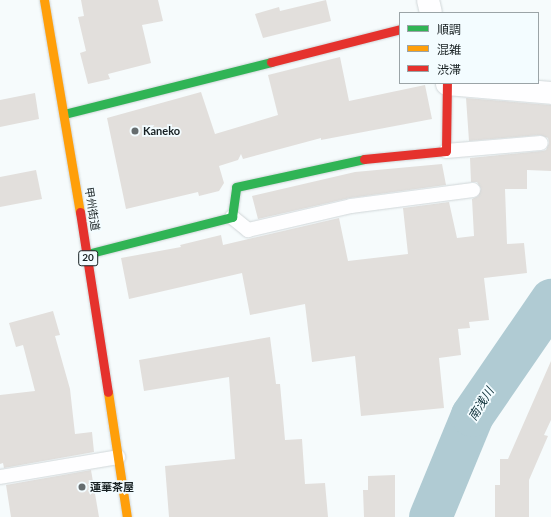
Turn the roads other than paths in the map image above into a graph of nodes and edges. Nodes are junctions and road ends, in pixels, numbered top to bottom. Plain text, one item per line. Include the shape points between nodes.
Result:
1 (44, 0) edge
2 (428, 0) edge
3 (431, 12) edge
4 (399, 29) edge
5 (447, 84) edge
6 (551, 93) edge
7 (64, 114) junction
8 (541, 143) dead end
9 (446, 150) junction
10 (473, 190) dead end
11 (232, 217) junction
12 (87, 254) junction
13 (118, 457) junction
14 (0, 477) edge
15 (127, 517) edge

1 - 7 main road, 甲州街道 / 20
2 - 3 street
4 - 7 main road
5 - 6 street
5 - 9 main road
7 - 12 main road, 甲州街道 / 20
8 - 9 lane
9 - 11 main road via 353,160 236,187
10 - 11 lane via 351,206 256,229 243,228
11 - 12 main road
12 - 13 main road, 甲州街道 / 20
13 - 14 lane
13 - 15 main road, 甲州街道 / 20

